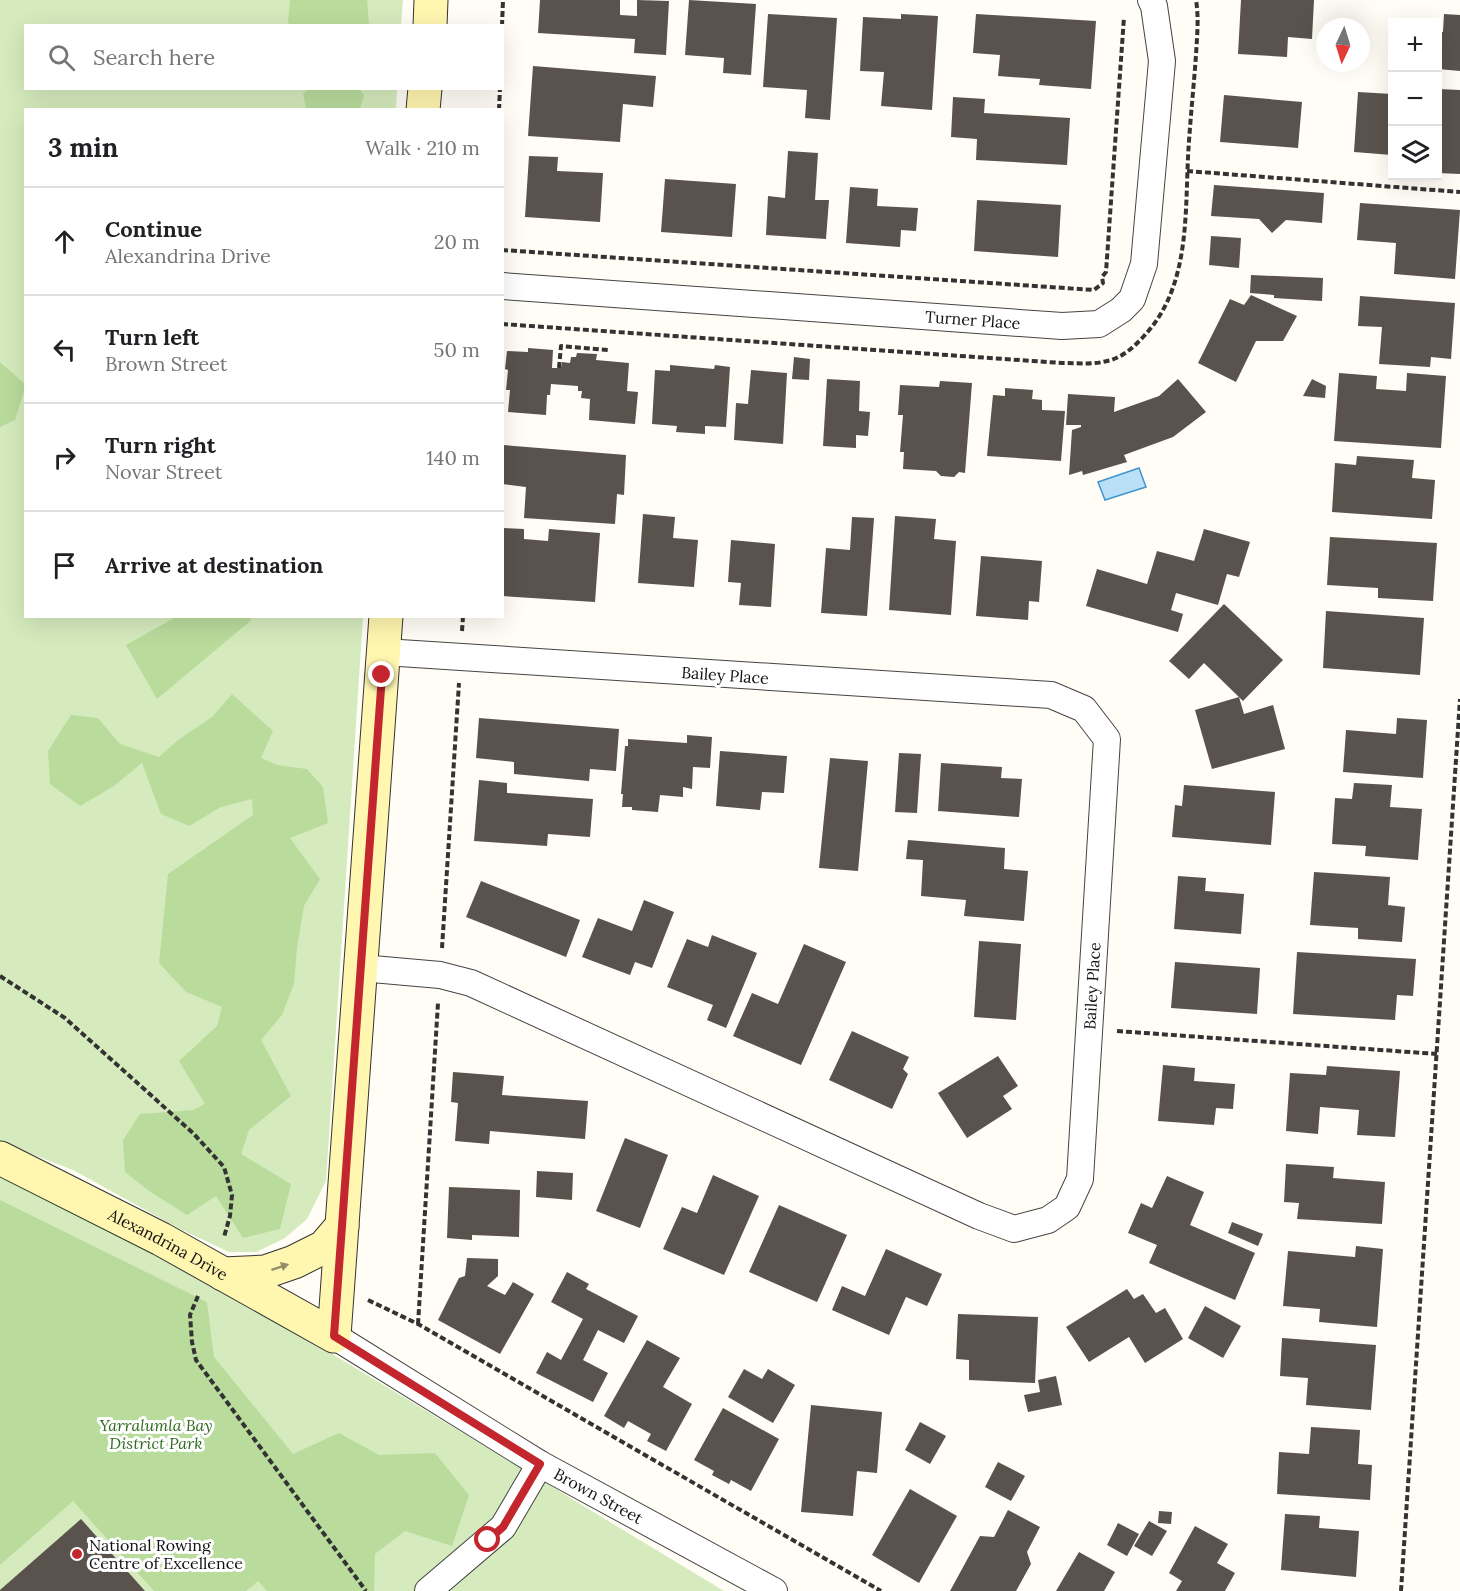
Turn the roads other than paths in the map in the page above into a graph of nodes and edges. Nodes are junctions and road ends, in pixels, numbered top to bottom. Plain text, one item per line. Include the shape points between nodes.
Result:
1 (431, 0) edge
2 (1150, 0) edge
3 (430, 24) edge
4 (425, 90) edge
5 (423, 108) edge
6 (504, 286) edge
7 (387, 618) edge
8 (384, 652) junction
9 (361, 968) junction
10 (0, 1158) edge
11 (342, 1226) junction
12 (223, 1274) junction
13 (334, 1336) junction
14 (540, 1464) junction
15 (428, 1591) edge
16 (774, 1591) edge

1 - 3 main road
2 - 6 street, Turner Place via 1162,62 1144,264 1132,299 1099,324 1062,326
4 - 5 main road
7 - 8 main road
8 - 9 main road
8 - 9 street, Bailey Place via 1051,696 1084,709 1107,740 1080,1179 1067,1207 1048,1220 1014,1229 471,983 432,974
9 - 11 main road
10 - 12 main road, Alexandrina Drive
12 -> 11 main road via 265,1272 294,1262 324,1247
11 - 13 main road
12 - 13 main road, Alexandrina Drive
13 - 14 street, Brown Street
14 - 15 street via 503,1527
14 - 16 street, Brown Street

